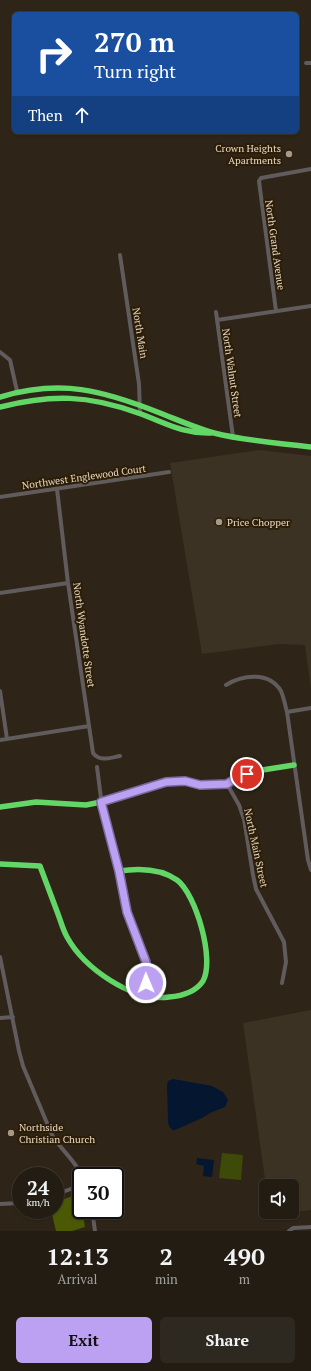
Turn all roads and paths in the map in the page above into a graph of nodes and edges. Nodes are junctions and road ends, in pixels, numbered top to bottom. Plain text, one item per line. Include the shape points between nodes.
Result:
1 (311, 169) edge
2 (120, 255) dead end
3 (311, 306) edge
4 (276, 311) junction
5 (216, 312) dead end
6 (217, 320) junction
7 (0, 352) edge
8 (17, 391) junction
9 (0, 397) edge
10 (140, 405) junction
11 (0, 407) edge
12 (140, 414) junction
13 (215, 433) junction
14 (233, 436) junction
15 (311, 447) edge
16 (169, 472) dead end
17 (57, 489) junction
18 (0, 497) edge
19 (68, 583) junction
20 (0, 593) edge
21 (226, 685) dead end
22 (0, 691) edge
23 (311, 708) edge
24 (287, 712) junction
25 (89, 726) junction
26 (7, 739) junction
27 (0, 740) edge
28 (120, 756) dead end
29 (294, 765) junction
30 (96, 767) dead end
31 (227, 784) junction
32 (101, 802) junction
33 (0, 807) edge
34 (0, 864) edge
35 (311, 870) edge
36 (119, 871) junction
37 (0, 957) edge
38 (282, 983) dead end
39 (143, 994) junction
40 (13, 1017) junction
41 (0, 1018) edge
42 (76, 1167) edge
43 (12, 1203) edge
44 (0, 1204) edge
45 (94, 1219) edge
46 (311, 1227) edge
47 (96, 1231) edge
48 (288, 1231) edge

1 - 4 street, North Grand Avenue via 261,178 259,181
2 - 10 street, North Main via 140,384
3 - 4 street
4 - 6 street
5 - 6 street, North Walnut Street
6 - 14 street, North Walnut Street
7 - 8 street via 10,360
8 - 9 street
8 - 10 street via 76,388 102,392
10 - 12 street, North Main
10 - 13 street
11 - 12 street via 32,399 70,397 96,400
12 - 13 street via 176,429
13 - 14 street
14 - 15 street
16 - 17 street, Northwest Englewood Court
17 - 18 street, Northwest Englewood Court
17 - 19 street, North Wyandotte Street
19 - 20 street
19 - 25 street, North Wyandotte Street
21 - 24 street via 244,677 266,679 280,690
22 - 26 street
23 - 24 street
24 - 29 street
25 - 26 street
25 - 28 street, North Wyandotte Street via 94,756 102,759
26 - 27 street
29 - 31 street via 256,771
29 - 35 street
30 - 32 street
31 - 32 street via 166,782
31 - 38 street, North Main Street via 240,805 244,819 256,889 284,942 286,962
32 - 33 street via 77,805 36,802
32 - 36 street
34 - 39 street via 40,866 66,936 78,955 114,984
36 - 39 street via 127,912 146,962 147,976
36 - 39 street via 137,868 155,870 178,881 193,905 204,942 207,971 204,980 196,989 188,994 169,998
37 - 40 street
40 - 41 street
40 - 42 street via 23,1066 52,1136
43 - 44 street
45 - 47 street
46 - 48 street

